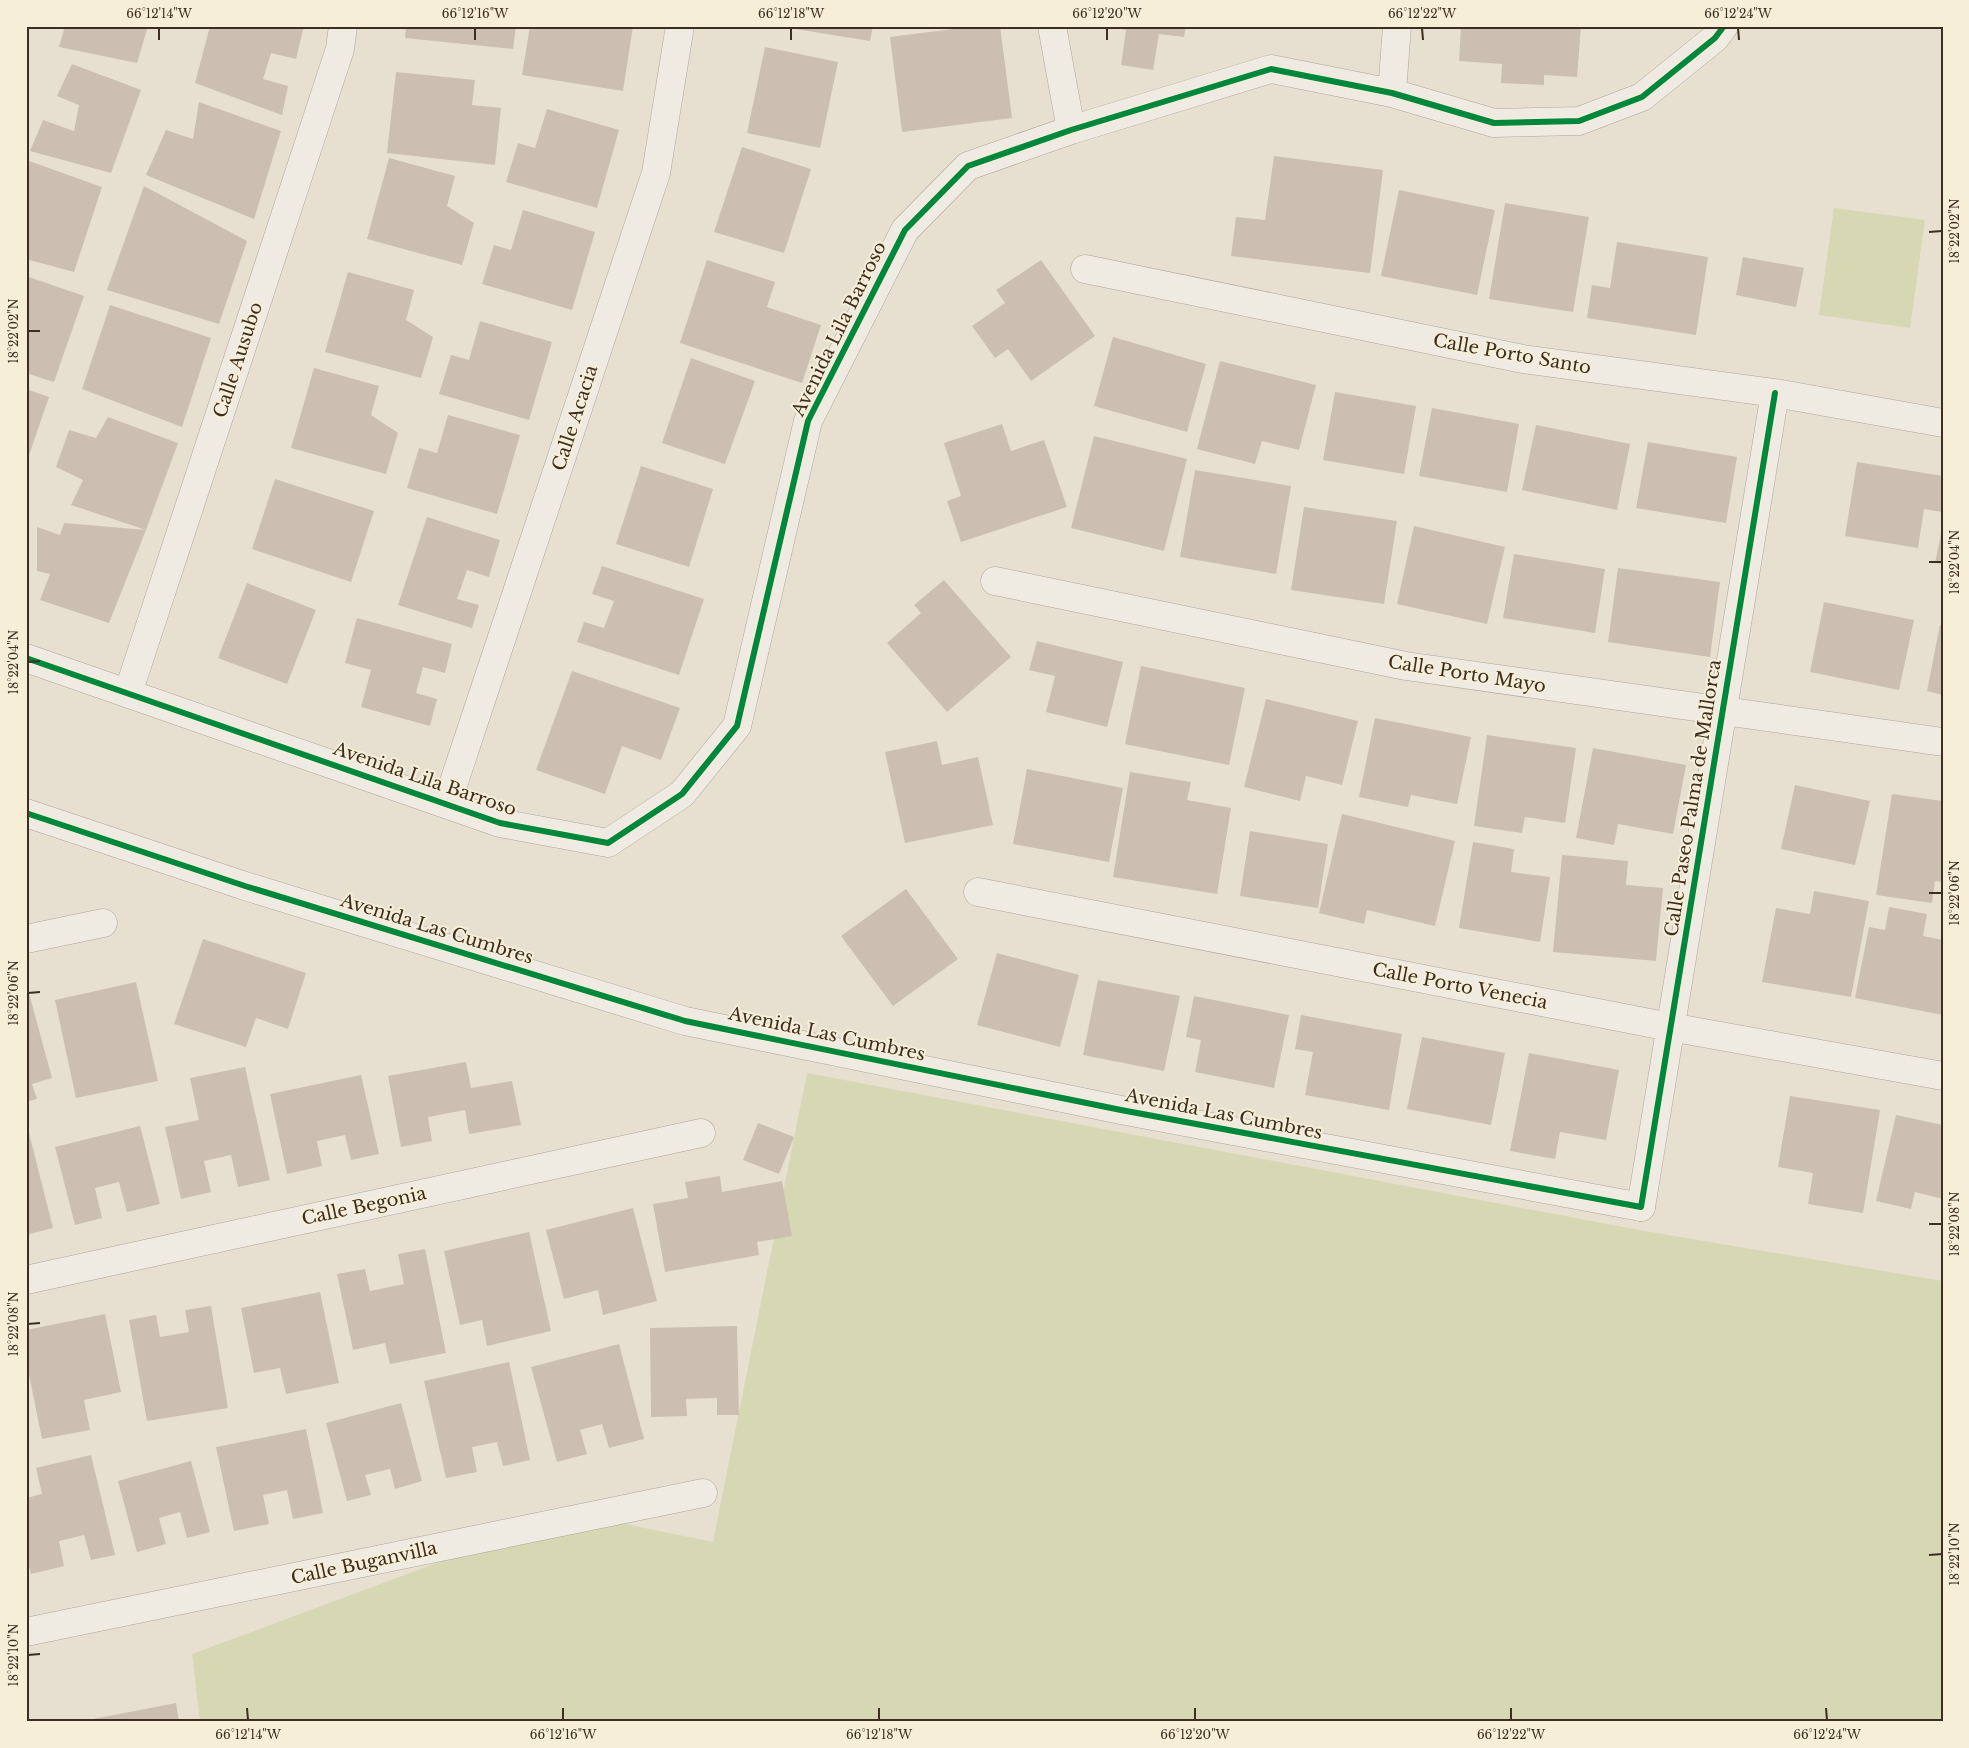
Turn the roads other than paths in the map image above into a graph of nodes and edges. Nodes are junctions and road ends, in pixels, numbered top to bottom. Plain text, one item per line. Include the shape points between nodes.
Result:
1 (343, 26) edge
2 (680, 26) edge
3 (1052, 26) edge
4 (1397, 26) edge
5 (1724, 26) edge
6 (1392, 93) junction
7 (1071, 130) junction
8 (1085, 269) dead end
9 (1775, 393) junction
10 (1943, 423) edge
11 (995, 580) dead end
12 (26, 658) edge
13 (128, 693) junction
14 (1723, 711) junction
15 (1943, 742) edge
16 (447, 804) junction
17 (26, 813) edge
18 (978, 892) dead end
19 (104, 923) dead end
20 (26, 939) edge
21 (1670, 1027) junction
22 (1943, 1076) edge
23 (701, 1133) dead end
24 (1641, 1207) joint
25 (26, 1280) edge
26 (702, 1493) dead end
27 (26, 1632) edge

1 - 13 street, Calle Ausubo via 337,58
2 - 16 street, Calle Acacia via 656,173
3 - 7 street
4 - 6 street
5 - 6 street, Avenida Lila Barroso via 1715,38 1642,97 1579,121 1494,123
6 - 7 street, Avenida Lila Barroso via 1271,69
7 - 16 street, Avenida Lila Barroso via 968,166 905,230 808,421 737,726 682,794 608,843 500,823
8 - 9 street, Calle Porto Santo via 1523,359
9 - 10 street, Calle Porto Santo
9 - 14 street, Calle Paseo Palma de Mallorca
11 - 14 street, Calle Porto Mayo via 1406,666
12 - 13 street, Avenida Lila Barroso
13 - 16 street, Avenida Lila Barroso
14 - 15 street, Calle Porto Mayo
14 - 21 street, Calle Paseo Palma de Mallorca
17 - 24 street, Avenida Las Cumbres via 245,886 685,1021 1122,1110
18 - 21 street, Calle Porto Venecia
19 - 20 street
21 - 22 street, Calle Porto Venecia
21 - 24 street, Calle Paseo Palma de Mallorca
23 - 25 street, Calle Begonia
26 - 27 street, Calle Buganvilla

